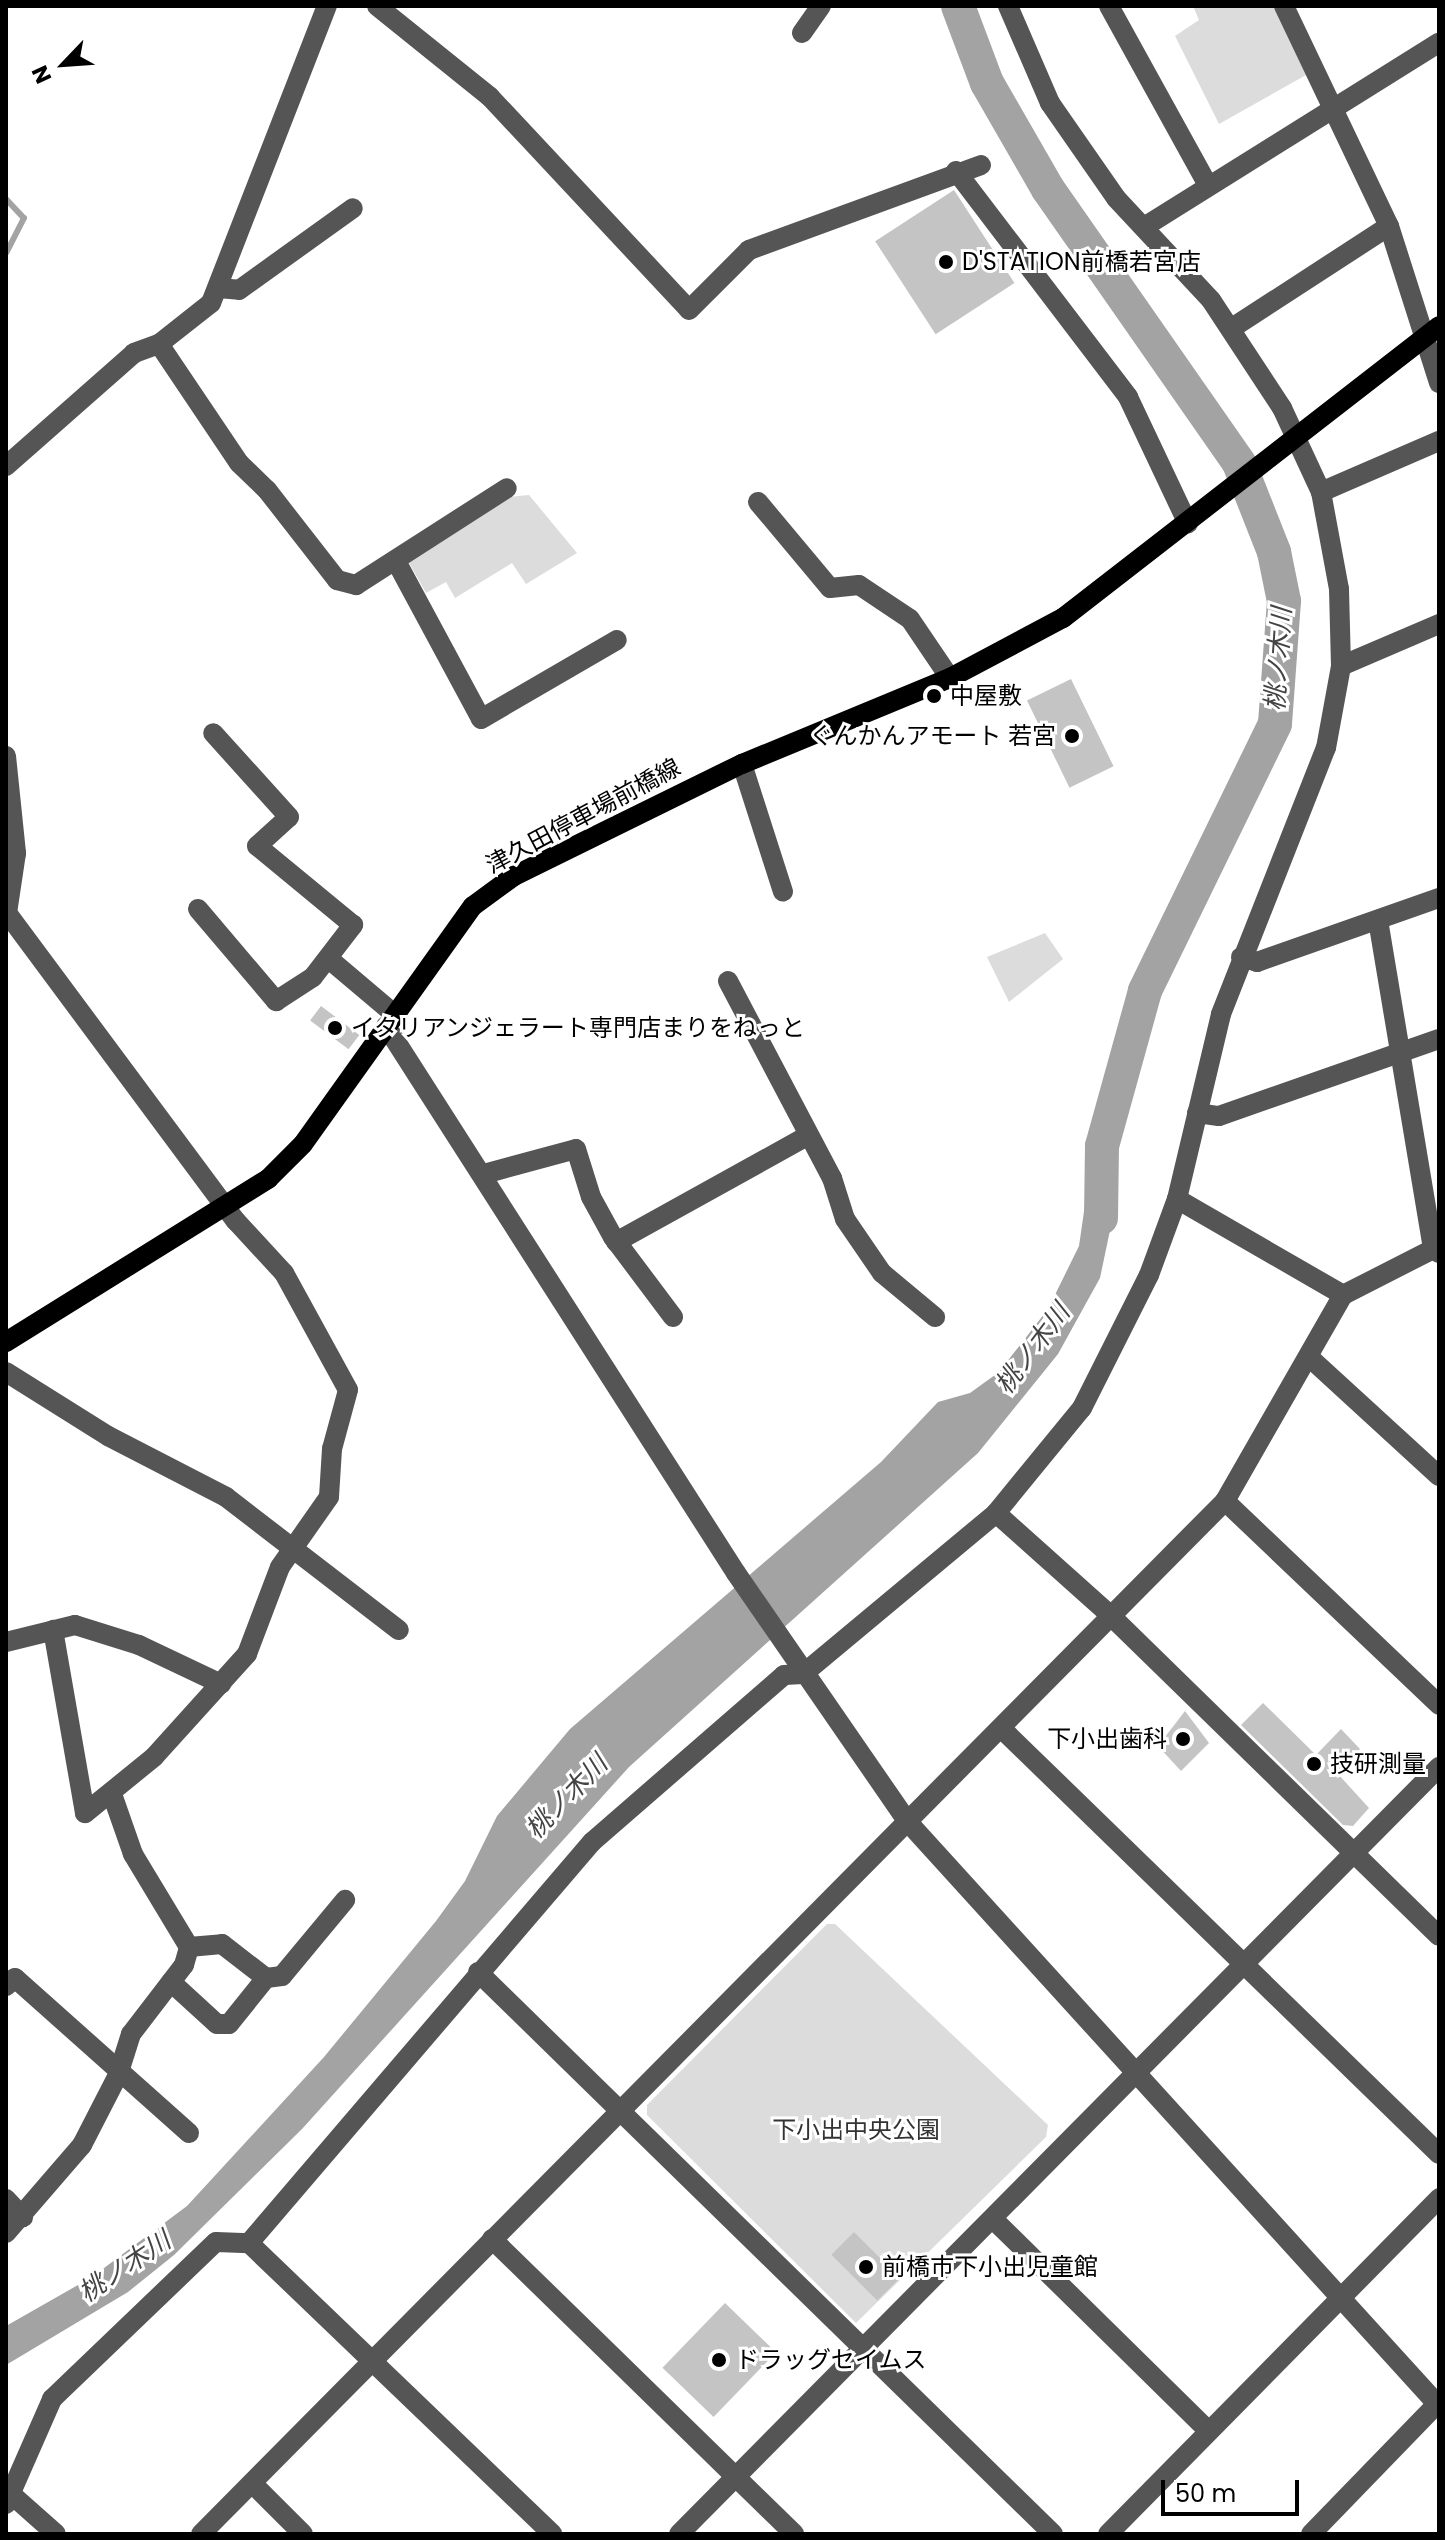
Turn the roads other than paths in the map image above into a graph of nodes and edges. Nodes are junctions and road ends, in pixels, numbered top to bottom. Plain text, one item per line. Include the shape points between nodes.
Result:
1 (327, 6) edge
2 (377, 6) edge
3 (821, 6) edge
4 (1008, 6) edge
5 (1109, 6) edge
6 (1284, 6) edge
7 (802, 33) dead end
8 (1439, 43) edge
9 (1333, 107) junction
10 (981, 165) dead end
11 (956, 171) junction
12 (1208, 185) junction
13 (353, 208) dead end
14 (1389, 226) junction
15 (1144, 227) junction
16 (218, 288) junction
17 (1232, 328) junction
18 (1432, 332) edge
19 (159, 344) junction
20 (1439, 383) edge
21 (1298, 437) junction
22 (1439, 441) edge
23 (6, 466) edge
24 (507, 488) dead end
25 (1321, 492) junction
26 (758, 502) dead end
27 (1195, 518) junction
28 (396, 561) junction
29 (1439, 624) edge
30 (617, 640) dead end
31 (1341, 666) junction
32 (950, 678) junction
33 (213, 733) dead end
34 (6, 756) edge
35 (742, 764) junction
36 (783, 892) dead end
37 (1439, 898) edge
38 (198, 909) dead end
39 (1378, 920) junction
40 (1241, 957) junction
41 (329, 959) junction
42 (728, 981) dead end
43 (390, 1020) junction
44 (1439, 1039) edge
45 (1401, 1053) junction
46 (1197, 1113) junction
47 (807, 1136) junction
48 (484, 1174) junction
49 (1177, 1199) junction
50 (228, 1208) junction
51 (616, 1242) junction
52 (1437, 1249) edge
53 (1343, 1295) junction
54 (673, 1317) dead end
55 (935, 1317) dead end
56 (6, 1342) edge
57 (1309, 1357) junction
58 (6, 1372) edge
59 (1439, 1476) edge
60 (1225, 1501) junction
61 (996, 1513) junction
62 (295, 1545) junction
63 (1111, 1616) junction
64 (53, 1630) junction
65 (399, 1630) dead end
66 (6, 1642) edge
67 (803, 1674) junction
68 (221, 1684) junction
69 (1439, 1705) edge
70 (1001, 1728) junction
71 (1439, 1767) edge
72 (112, 1794) junction
73 (907, 1821) junction
74 (1353, 1852) junction
75 (345, 1900) dead end
76 (1439, 1936) edge
77 (189, 1947) junction
78 (1244, 1962) junction
79 (478, 1972) junction
80 (266, 1978) junction
81 (171, 1982) junction
82 (6, 1986) edge
83 (1135, 2073) junction
84 (118, 2075) junction
85 (622, 2108) junction
86 (189, 2133) dead end
87 (1439, 2154) edge
88 (1439, 2198) edge
89 (6, 2199) edge
90 (23, 2217) junction
91 (994, 2220) junction
92 (6, 2233) edge
93 (492, 2239) junction
94 (249, 2243) junction
95 (1340, 2296) junction
96 (863, 2348) junction
97 (369, 2362) junction
98 (1438, 2404) edge
99 (1208, 2430) junction
100 (737, 2478) junction
101 (252, 2483) junction
102 (8, 2499) edge
103 (56, 2534) edge
104 (201, 2534) edge
105 (303, 2534) edge
106 (552, 2534) edge
107 (679, 2534) edge
108 (794, 2534) edge
109 (1053, 2534) edge
110 (1108, 2534) edge
111 (1311, 2534) edge

1 - 16 street
2 - 11 street via 490,97 689,310 749,250
3 - 7 street
4 - 15 street via 1043,92 1107,187
5 - 12 street
6 - 9 street
8 - 9 street
9 - 12 street
9 - 14 street
10 - 11 street
11 - 27 street via 1128,397
12 - 15 street
13 - 16 street via 239,290
14 - 17 street
14 - 18 street
15 - 17 street
16 - 19 street via 211,303
17 - 21 street
18 - 20 street
18 - 21 main road
19 - 23 street via 134,353
19 - 28 street via 239,463 337,580 356,585
21 - 25 street
21 - 27 main road, 津久田停車場前橋線
22 - 25 street
24 - 28 street
25 - 31 street via 1339,589
26 - 32 street via 830,588 859,585 910,619
27 - 32 main road, 津久田停車場前橋線 via 1063,618
28 - 30 street via 481,719
29 - 31 street
31 - 40 street via 1326,748
32 - 35 main road, 津久田停車場前橋線
33 - 41 street via 289,817 257,846 353,925
34 - 50 street via 16,853 7,913
35 - 36 street
35 - 43 main road, 津久田停車場前橋線 via 514,876 483,898
37 - 39 street
38 - 41 street via 276,1001
39 - 40 street via 1257,962
39 - 45 street
40 - 46 street
41 - 43 street
42 - 47 street
43 - 48 street
43 - 50 main road, 津久田停車場前橋線 via 303,1144
44 - 45 street
45 - 46 street via 1219,1116
45 - 52 street
46 - 49 street
47 - 51 street
47 - 55 street via 837,1188 845,1219 877,1267
48 - 51 street via 576,1149 591,1197
48 - 67 street
49 - 53 street
49 - 61 street via 1130,1320 1098,1382
50 - 56 main road, 津久田停車場前橋線
50 - 62 street via 295,1287 347,1381 329,1497
51 - 54 street
52 - 53 street
53 - 57 street
57 - 59 street
57 - 60 street
58 - 62 street via 108,1436 226,1497
60 - 63 street
60 - 69 street
61 - 63 street
61 - 67 street
62 - 65 street
62 - 68 street via 269,1593 247,1654
63 - 70 street
63 - 74 street
64 - 66 street
64 - 68 street via 75,1625 139,1645
64 - 72 street via 85,1813
67 - 73 street
67 - 79 street via 784,1675 633,1802
68 - 72 street
70 - 73 street
70 - 78 street
71 - 74 street
72 - 77 street via 133,1854
73 - 83 street
73 - 85 street
74 - 76 street
74 - 78 street
75 - 80 street via 282,1976
77 - 80 street via 222,1944
77 - 81 street
78 - 83 street
78 - 87 street
79 - 85 street
79 - 94 street
80 - 81 street via 229,2024 217,2024
81 - 84 street via 131,2034
82 - 84 street via 15,1978
83 - 91 street
83 - 95 street
84 - 86 street
84 - 90 street via 82,2145
85 - 93 street
85 - 96 street
88 - 95 street
89 - 90 street
90 - 92 street
91 - 96 street
91 - 99 street
93 - 97 street
93 - 100 street
94 - 97 street
94 - 102 street via 216,2242 52,2399
95 - 98 street
95 - 99 street
96 - 100 street
96 - 109 street
97 - 101 street
97 - 106 street
98 - 111 street
99 - 110 street
100 - 107 street
100 - 108 street
101 - 104 street
101 - 105 street
102 - 103 street

